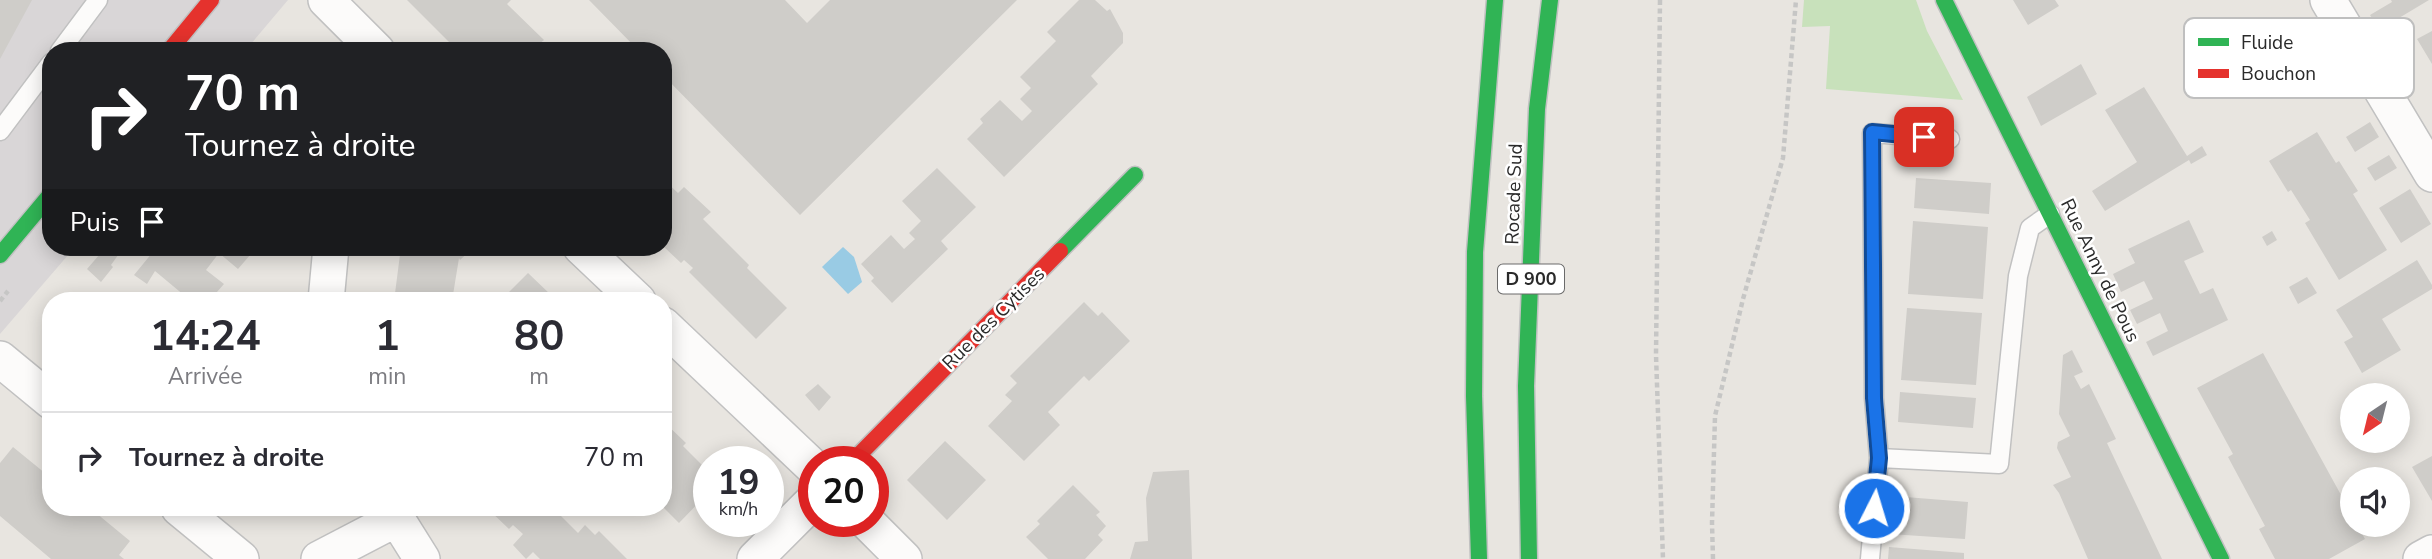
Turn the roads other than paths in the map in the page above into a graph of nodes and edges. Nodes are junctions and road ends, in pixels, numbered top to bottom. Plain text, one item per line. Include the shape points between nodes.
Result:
1 (98, 0) edge
2 (211, 0) edge
3 (326, 0) edge
4 (1495, 0) edge
5 (1550, 0) edge
6 (1944, 0) edge
7 (2328, 0) edge
8 (2339, 18) edge
9 (67, 42) edge
10 (176, 42) edge
11 (368, 42) edge
12 (42, 75) edge
13 (2387, 98) edge
14 (0, 131) edge
15 (1950, 139) dead end
16 (2432, 174) edge
17 (1135, 175) dead end
18 (42, 205) edge
19 (2050, 214) junction
20 (0, 256) edge
21 (330, 256) edge
22 (590, 256) edge
23 (327, 292) edge
24 (628, 292) edge
25 (672, 334) edge
26 (0, 359) edge
27 (42, 394) edge
28 (868, 446) edge
29 (798, 453) edge
30 (1879, 458) junction
31 (189, 516) edge
32 (388, 516) edge
33 (395, 516) edge
34 (798, 516) edge
35 (882, 537) edge
36 (2432, 553) edge
37 (241, 559) edge
38 (319, 559) edge
39 (422, 559) edge
40 (755, 559) edge
41 (904, 559) edge
42 (1479, 559) edge
43 (1529, 559) edge
44 (1870, 559) edge
45 (2221, 559) edge
46 (2421, 559) edge

1 - 9 lane
2 - 10 street
3 - 11 street
4 - 42 street, Rocade Sud / D 900 via 1475,252
5 - 43 street, Rocade Sud / D 900 via 1537,109 1528,330
6 - 19 street, Rue Anny de Pous
7 - 8 street
12 - 14 lane
13 - 16 street
15 - 30 lane via 1872,132 1874,398
17 - 28 street, Rue des Cytises
18 - 20 street
19 - 30 lane via 2030,228 2018,276 1999,464
19 - 45 street, Rue Anny de Pous
21 - 23 street
22 - 24 street
25 - 29 street
26 - 27 street
30 - 44 lane
31 - 37 street
32 - 38 street
33 - 39 street
34 - 40 street
35 - 41 street
36 - 46 street

